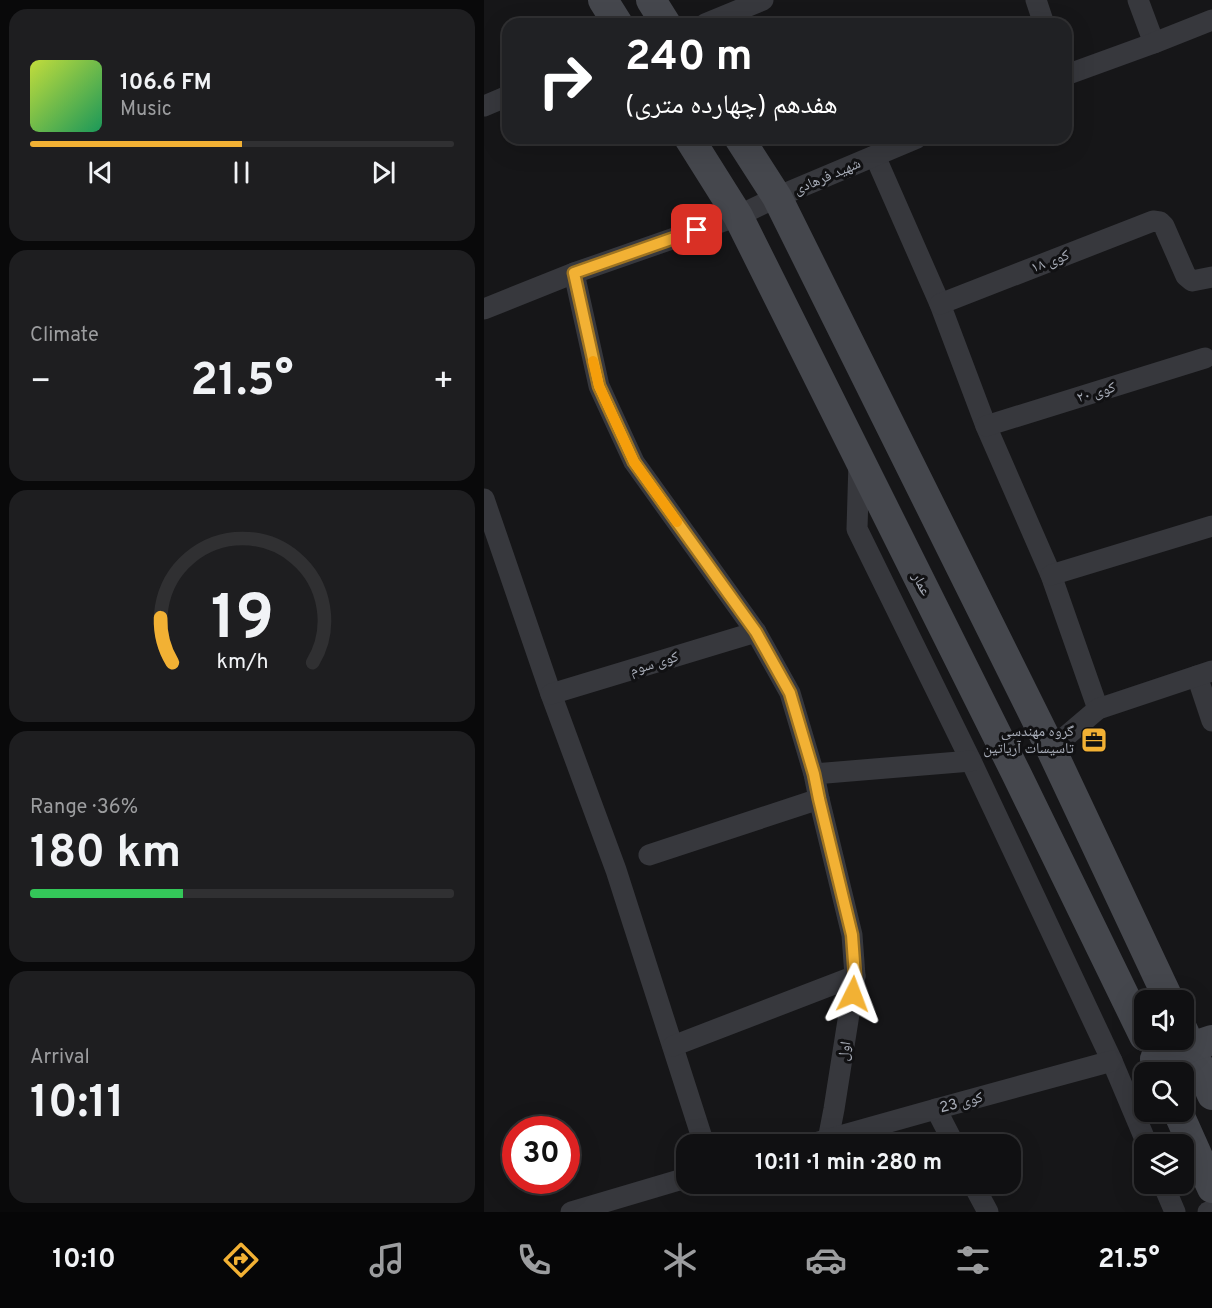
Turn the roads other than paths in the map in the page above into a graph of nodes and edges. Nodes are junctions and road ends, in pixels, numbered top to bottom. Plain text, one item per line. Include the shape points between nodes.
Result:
1 (603, 0) edge
2 (651, 0) edge
3 (763, 0) edge
4 (1036, 0) edge
5 (1138, 0) edge
6 (614, 18) edge
7 (662, 18) edge
8 (720, 18) edge
9 (1042, 18) edge
10 (1212, 20) edge
11 (1154, 43) junction
12 (1072, 73) edge
13 (502, 98) edge
14 (484, 105) edge
15 (693, 144) edge
16 (743, 144) edge
17 (903, 144) edge
18 (876, 156) junction
19 (776, 198) junction
20 (738, 216) junction
21 (574, 273) junction
22 (1212, 277) edge
23 (940, 304) junction
24 (484, 309) edge
25 (1205, 358) dead end
26 (986, 426) junction
27 (859, 459) junction
28 (484, 499) edge
29 (1212, 526) edge
30 (1051, 575) junction
31 (756, 632) junction
32 (1204, 674) edge
33 (551, 694) junction
34 (1098, 709) junction
35 (1212, 721) edge
36 (1051, 749) junction
37 (971, 761) junction
38 (814, 774) junction
39 (819, 799) junction
40 (649, 855) dead end
41 (855, 976) junction
42 (1164, 990) edge
43 (1195, 1038) edge
44 (673, 1046) junction
45 (1151, 1052) edge
46 (1112, 1061) junction
47 (1212, 1095) edge
48 (936, 1109) junction
49 (1182, 1122) edge
50 (701, 1134) edge
51 (822, 1134) edge
52 (847, 1134) edge
53 (949, 1134) edge
54 (1143, 1134) edge
55 (676, 1181) edge
56 (1212, 1188) edge
57 (978, 1194) edge
58 (1167, 1194) edge
59 (579, 1211) edge
60 (988, 1212) edge
61 (1175, 1212) edge

1 - 6 street
2 - 7 street
3 - 8 street
4 - 9 street
5 - 11 street
10 - 11 street
11 - 12 street
13 - 14 street
15 - 20 street, عمار
16 - 19 street
17 - 18 street, شهید فرهادی
18 - 19 street, شهید فرهادی
18 - 23 street
19 - 20 street, شهید فرهادی
19 - 36 street
20 - 21 street, شهید فرهادی
20 - 27 street, عمار
21 - 24 street, شهید فرهادی
21 - 31 street, اول via 599,386 634,462
22 - 23 street, کوی ۱۸ via 1192,280 1186,276 1164,226 1153,221
23 - 26 street
25 - 26 street, کوی ۲۰
26 - 30 street
27 - 37 street via 857,529
27 - 45 street, عمار
28 - 33 street
29 - 30 street
30 - 34 street
31 - 33 street, کوی سوم
31 - 38 street, اول via 790,693
32 - 34 street
32 - 35 street
33 - 44 street via 616,870
34 - 36 street
36 - 42 street
37 - 38 street
37 - 46 street
38 - 39 street, اول
39 - 40 street
39 - 41 street, اول via 852,935
41 - 44 street
41 - 51 street, اول via 836,1097
43 - 45 street
43 - 47 street
44 - 50 street
46 - 48 street, کوی 23
46 - 54 street
48 - 52 street, کوی 23
48 - 53 street
49 - 56 street
55 - 59 street
57 - 60 street
58 - 61 street

